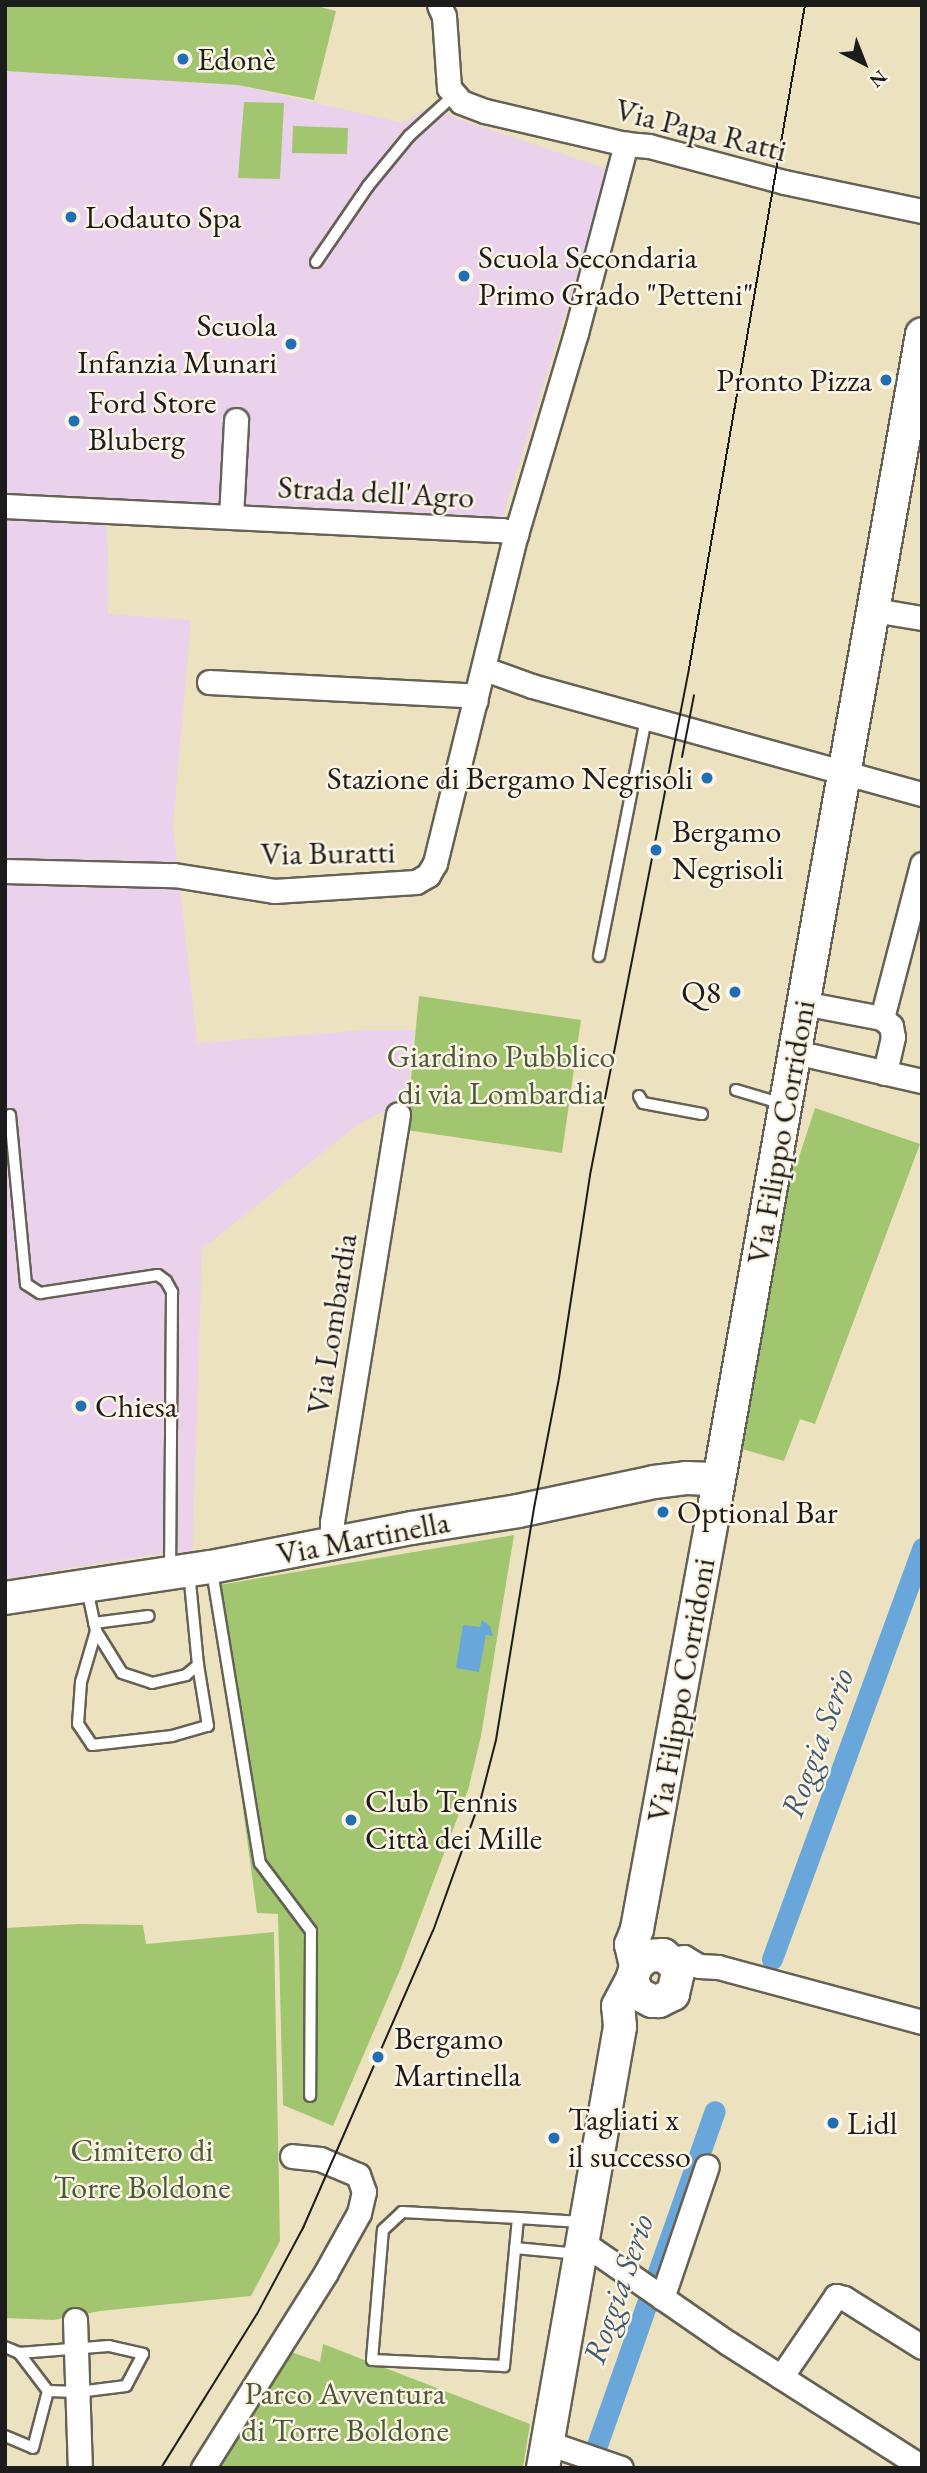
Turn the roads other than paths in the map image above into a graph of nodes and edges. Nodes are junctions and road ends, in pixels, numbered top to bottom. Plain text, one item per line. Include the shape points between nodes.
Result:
1 (439, 5) edge
2 (461, 100) junction
3 (626, 144) junction
4 (922, 211) edge
5 (316, 262) dead end
6 (922, 334) edge
7 (236, 420) dead end
8 (5, 506) edge
9 (231, 517) junction
10 (516, 534) junction
11 (874, 610) junction
12 (922, 618) edge
13 (485, 668) junction
14 (209, 682) dead end
15 (476, 701) junction
16 (646, 719) junction
17 (844, 775) junction
18 (922, 794) edge
19 (922, 864) edge
20 (5, 871) edge
21 (599, 956) dead end
22 (803, 1003) junction
23 (882, 1018) junction
24 (795, 1052) junction
25 (885, 1073) junction
26 (922, 1081) edge
27 (736, 1090) dead end
28 (639, 1096) dead end
29 (785, 1105) junction
30 (398, 1114) dead end
31 (702, 1114) dead end
32 (10, 1115) dead end
33 (719, 1479) junction
34 (332, 1543) junction
35 (190, 1570) junction
36 (87, 1586) junction
37 (5, 1598) edge
38 (192, 1611) junction
39 (179, 1613) dead end
40 (149, 1616) dead end
41 (95, 1627) junction
42 (198, 1665) junction
43 (660, 1973) junction
44 (922, 2022) edge
45 (310, 2096) dead end
46 (292, 2156) dead end
47 (707, 2166) dead end
48 (518, 2218) junction
49 (583, 2240) junction
50 (515, 2248) junction
51 (662, 2298) junction
52 (75, 2320) dead end
53 (5, 2347) edge
54 (922, 2347) edge
55 (76, 2349) junction
56 (19, 2353) junction
57 (781, 2377) junction
58 (47, 2391) junction
59 (78, 2392) junction
60 (5, 2436) edge
61 (545, 2454) edge
62 (922, 2467) edge
63 (80, 2468) edge
64 (203, 2468) edge
65 (621, 2468) edge

1 - 2 street via 444,16 449,88
2 - 3 street, Via Papa Ratti
2 - 5 lane via 409,136
3 - 4 street, Via Papa Ratti
3 - 10 street, Via Buratti
6 - 11 street, Via Filippo Corridoni
7 - 9 street, Strada dell'Agro
8 - 9 street, Strada dell'Agro
9 - 10 street, Strada dell'Agro
10 - 13 street, Via Buratti
11 - 12 street
11 - 17 street, Via Filippo Corridoni
13 - 15 street, Via Buratti
13 - 16 street
14 - 15 street via 464,695
15 - 20 street, Via Buratti via 435,863 428,875 416,882 274,891 174,875
16 - 17 street
16 - 21 lane
17 - 18 street
17 - 22 street, Via Filippo Corridoni
19 - 23 street
22 - 23 street
22 - 24 street, Via Filippo Corridoni
23 - 25 street via 891,1026 893,1037
24 - 25 street
24 - 29 street, Via Filippo Corridoni
25 - 26 street
27 - 29 lane
28 - 31 lane via 643,1103
29 - 33 street, Via Filippo Corridoni
30 - 34 street, Via Lombardia via 331,1522
32 - 35 lane via 26,1284 40,1293 158,1275 172,1292
33 - 34 street, Via Martinella via 654,1482
33 - 43 street, Via Filippo Corridoni via 637,1929 649,1939
34 - 35 street, Via Martinella
35 - 36 street, Via Martinella
35 - 38 lane
35 - 45 lane via 260,1863 312,1931
36 - 37 street, Via Martinella
36 - 41 lane
38 - 39 lane
38 - 42 lane
40 - 41 lane
41 - 42 lane via 122,1673 152,1683 186,1675
41 - 42 lane via 81,1682 78,1724 92,1745 208,1726
43 - 44 street via 718,1967
43 - 49 street via 620,2027
46 - 64 street via 320,2159 358,2175 364,2192 359,2213 326,2274
47 - 51 street
48 - 49 lane
48 - 50 lane
48 - 50 lane via 402,2212 392,2220 383,2230 372,2360 504,2366
49 - 50 lane
49 - 51 street
49 - 61 street
51 - 57 street
52 - 55 street
53 - 56 lane
54 - 57 street via 836,2296
55 - 56 lane
55 - 59 street
55 - 59 lane via 109,2346 143,2354 126,2386
56 - 58 lane
57 - 62 street
58 - 59 lane
58 - 60 lane via 33,2448
59 - 63 street
61 - 65 street

